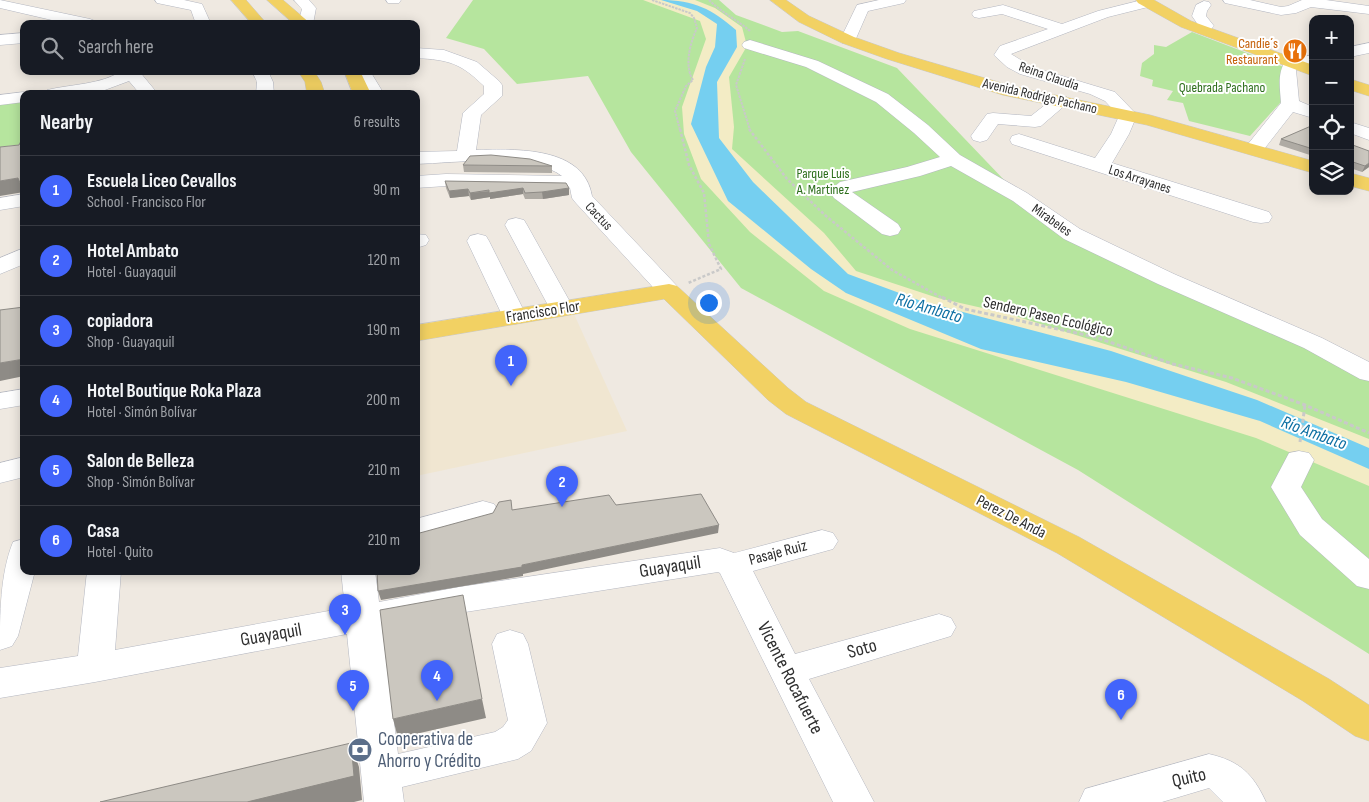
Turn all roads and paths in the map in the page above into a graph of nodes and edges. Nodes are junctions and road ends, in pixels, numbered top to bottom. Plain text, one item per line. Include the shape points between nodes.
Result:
1 (162, 0) edge
2 (238, 0) edge
3 (274, 0) edge
4 (301, 0) edge
5 (652, 0) edge
6 (709, 0) edge
7 (777, 0) edge
8 (847, 0) edge
9 (899, 0) edge
10 (1230, 0) edge
11 (1150, 1) edge
12 (0, 4) edge
13 (1204, 5) dead end
14 (862, 8) junction
15 (1369, 10) edge
16 (979, 14) dead end
17 (72, 20) edge
18 (203, 20) edge
19 (256, 20) edge
20 (299, 20) edge
21 (305, 20) edge
22 (1206, 26) junction
23 (1063, 29) junction
24 (20, 38) edge
25 (0, 40) edge
26 (848, 40) junction
27 (750, 45) junction
28 (420, 53) edge
29 (1307, 64) edge
30 (124, 75) edge
31 (134, 75) edge
32 (262, 75) edge
33 (309, 75) edge
34 (354, 75) edge
35 (364, 75) edge
36 (1354, 78) edge
37 (1369, 84) edge
38 (1354, 85) edge
39 (91, 90) edge
40 (147, 90) edge
41 (265, 90) edge
42 (315, 90) edge
43 (360, 90) edge
44 (373, 90) edge
45 (1369, 91) edge
46 (20, 98) edge
47 (0, 100) edge
48 (1061, 101) junction
49 (1290, 104) junction
50 (1309, 111) edge
51 (1128, 115) junction
52 (1354, 128) edge
53 (1369, 134) edge
54 (980, 136) dead end
55 (1019, 140) dead end
56 (1254, 148) junction
57 (466, 156) junction
58 (420, 158) edge
59 (953, 159) junction
60 (1100, 166) junction
61 (1309, 166) edge
62 (1354, 180) edge
63 (420, 182) edge
64 (579, 182) junction
65 (1369, 185) edge
66 (20, 201) edge
67 (0, 204) edge
68 (1261, 217) dead end
69 (516, 225) dead end
70 (890, 229) dead end
71 (478, 242) dead end
72 (20, 257) edge
73 (0, 267) edge
74 (20, 278) edge
75 (0, 281) edge
76 (669, 291) junction
77 (562, 309) junction
78 (515, 317) junction
79 (420, 332) edge
80 (1369, 373) edge
81 (20, 398) edge
82 (0, 401) edge
83 (1305, 405) junction
84 (1369, 433) edge
85 (1299, 460) joint
86 (20, 467) edge
87 (0, 473) edge
88 (483, 512) dead end
89 (420, 529) edge
90 (822, 541) dead end
91 (727, 562) junction
92 (20, 564) edge
93 (104, 575) edge
94 (358, 575) edge
95 (1369, 577) edge
96 (363, 618) junction
97 (939, 627) dead end
98 (0, 636) edge
99 (510, 644) dead end
100 (95, 668) junction
101 (786, 672) junction
102 (0, 683) edge
103 (1369, 725) edge
104 (382, 788) edge
105 (854, 802) edge
106 (1099, 802) edge
107 (1246, 802) edge

1 - 18 street via 195,6 199,8
2 - 19 main road
3 - 20 main road
4 - 21 street via 309,8
5 - 76 path via 690,13 697,28 692,39 688,72 693,80 686,86 675,111 689,166 704,193 709,244 721,269
6 - 27 path via 722,13 750,30
7 - 26 main road, Avenida Rodrigo Pachano via 804,19
8 - 14 street
9 - 14 street
10 - 15 street via 1281,11 1309,2
11 - 22 main road
11 - 23 street, Reina Claudia
11 - 29 main road via 1186,24
12 - 17 street
13 - 22 street via 1198,14
14 - 26 street
16 - 23 street via 1002,9
22 - 29 main road
23 - 51 street, Reina Claudia via 1006,49 1002,55 1027,70 1110,96
24 - 25 street
26 - 48 main road, Avenida Rodrigo Pachano via 970,80
27 - 59 street, Mirabeles via 812,64 882,98
27 - 83 path, Sendero Paseo Ecológico via 736,85 749,129 787,179 892,270 965,309 1095,337 1172,364 1232,378
28 - 57 street via 444,55 471,64 493,85 493,96 472,113
29 - 49 street via 1288,70
30 - 39 street
31 - 40 street
32 - 41 street
33 - 42 main road
34 - 43 main road
35 - 44 street
36 - 37 main road
38 - 45 main road
46 - 47 street
48 - 51 main road, Avenida Rodrigo Pachano
48 - 54 street via 1035,122 993,118
49 - 50 street
49 - 56 street
51 - 56 main road, Avenida Rodrigo Pachano
51 - 60 street
52 - 53 street
55 - 60 street, Los Arrayanes
56 - 61 main road, Avenida Rodrigo Pachano
57 - 58 street, Cactus
57 - 64 street, Cactus via 530,157 567,168
59 - 70 street via 913,172 847,186 842,190 841,194
59 - 80 street, Mirabeles via 1020,197 1072,234 1313,343
60 - 68 street, Los Arrayanes
62 - 65 main road
63 - 64 street
64 - 76 street, Cactus via 582,198
66 - 67 street
69 - 77 street
71 - 78 street
72 - 73 street
74 - 75 street
76 - 77 main road, Francisco Flor
76 - 103 main road, Perez De Anda via 796,408 1068,546 1316,690
77 - 78 main road, Francisco Flor
78 - 79 main road, Francisco Flor
81 - 82 street
83 - 84 path, Sendero Paseo Ecológico
83 - 85 path
85 - 95 street via 1286,487 1311,527
86 - 87 street
88 - 89 street
90 - 91 street, Pasaje Ruiz
91 - 96 street, Guayaquil via 459,600
91 - 101 street, Vicente Rocafuerte
92 - 98 street
93 - 100 street
94 - 96 street
96 - 100 street, Guayaquil
96 - 104 street
97 - 101 street, Soto
99 - 104 street via 528,723 517,739 504,747
100 - 102 street, Guayaquil
101 - 105 street, Vicente Rocafuerte
106 - 107 street, Quito via 1209,772 1220,773 1228,779

